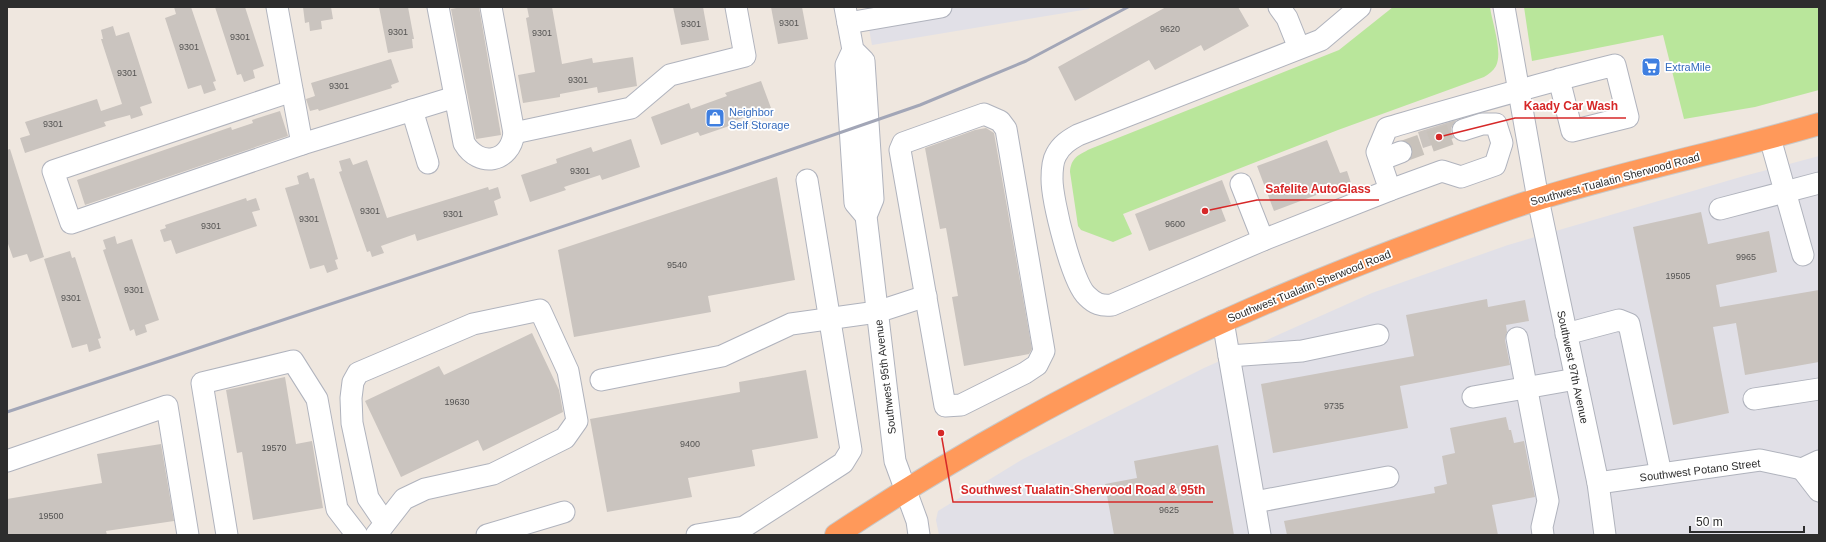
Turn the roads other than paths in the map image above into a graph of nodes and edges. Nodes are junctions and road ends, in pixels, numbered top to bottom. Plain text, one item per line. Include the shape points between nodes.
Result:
1 (277, 7) edge
2 (438, 7) edge
3 (491, 7) edge
4 (736, 7) edge
5 (941, 7) edge
6 (1279, 7) edge
7 (1360, 7) edge
8 (1504, 7) edge
9 (905, 10) edge
10 (846, 15) edge
11 (1299, 48) junction
12 (1559, 79) dead end
13 (1518, 89) junction
14 (292, 91) junction
15 (455, 97) junction
16 (1470, 104) junction
17 (412, 110) junction
18 (1819, 124) edge
19 (514, 133) junction
20 (1770, 138) junction
21 (302, 144) junction
22 (1401, 152) tunnel mouth
23 (1380, 160) junction
24 (428, 163) dead end
25 (807, 180) dead end
26 (1819, 183) edge
27 (1241, 184) dead end
28 (1390, 190) junction
29 (1786, 192) junction
30 (1538, 199) junction
31 (1720, 209) dead end
32 (1263, 240) junction
33 (1803, 255) dead end
34 (926, 296) junction
35 (877, 312) junction
36 (828, 318) junction
37 (1223, 321) junction
38 (1566, 334) junction
39 (1378, 335) dead end
40 (1517, 338) dead end
41 (1229, 356) junction
42 (1576, 378) junction
43 (601, 380) dead end
44 (1527, 388) junction
45 (1819, 389) edge
46 (1473, 397) dead end
47 (1754, 400) dead end
48 (7, 461) edge
49 (1810, 465) edge
50 (1662, 474) junction
51 (1388, 477) dead end
52 (1598, 483) junction
53 (905, 491) junction
54 (1819, 491) edge
55 (1255, 502) junction
56 (564, 512) dead end
57 (380, 529) edge
58 (188, 535) edge
59 (227, 535) edge
60 (356, 535) edge
61 (487, 535) edge
62 (697, 535) edge
63 (836, 535) edge
64 (919, 535) edge
65 (1260, 535) edge
66 (1543, 535) edge
67 (1606, 535) edge

1 - 14 street
2 - 15 street
3 - 19 street
4 - 19 street via 745,56 670,75 630,108
5 - 9 street
6 - 11 street via 1287,18
7 - 11 street via 1321,40
8 - 13 street, Southwest 97th Avenue
9 - 10 street
10 - 35 street, Southwest 95th Avenue via 853,50 864,61 873,199 866,216
11 - 32 street via 1078,135 1062,146 1053,164 1052,181 1068,257 1086,296 1101,306 1112,305
12 - 13 street
13 - 16 street
13 - 30 street, Southwest 97th Avenue
14 - 21 street
14 - 21 street via 53,172 70,223
15 - 17 street
15 - 19 street via 464,143 470,153 482,158 495,159 506,153
16 - 23 street via 1388,128 1377,152
16 - 28 street via 1470,128 1496,124 1502,143 1495,166 1461,177 1442,171
17 - 21 street
17 - 24 street
18 - 20 highway, Southwest Tualatin Sherwood Road
20 - 29 street
20 - 30 highway, Southwest Tualatin Sherwood Road
22 - 23 street
23 - 28 street
25 - 36 street
26 - 29 street
27 - 32 street
28 - 32 street
29 - 31 street
29 - 33 street
30 - 37 highway, Southwest Tualatin Sherwood Road via 1367,261
30 - 38 street, Southwest 97th Avenue
34 - 34 street via 900,150 904,142 984,114 992,116 1006,128 1044,351 1041,359 1025,373 961,405 945,406
34 - 35 street
35 - 36 street
35 - 53 street, Southwest 95th Avenue via 895,461
36 - 43 street via 790,324 722,356
36 - 62 street via 851,450 843,463 744,528
37 - 41 street
37 - 53 highway, Southwest Tualatin Sherwood Road via 1152,354 1008,428
38 - 42 street, Southwest 97th Avenue
38 - 50 street via 1618,320 1629,324
39 - 41 street via 1302,351
40 - 44 street
41 - 55 street
42 - 44 street
42 - 52 street, Southwest 97th Avenue
44 - 46 street
44 - 66 street via 1548,501 1542,527
45 - 47 street
48 - 58 street via 167,406
49 - 50 street, Southwest Potano Street via 1760,460
49 - 54 street
50 - 52 street, Southwest Potano Street
51 - 55 street
52 - 67 street, Southwest 97th Avenue
53 - 63 highway, Southwest Tualatin Sherwood Road
53 - 64 street, Southwest 95th Avenue via 917,521
55 - 65 street
56 - 61 street
57 - 57 street via 404,499 425,489 493,474 565,438 577,421 568,371 540,310 473,324 358,373 351,393 352,423 368,498
59 - 60 street via 202,383 293,361 317,399 337,509

